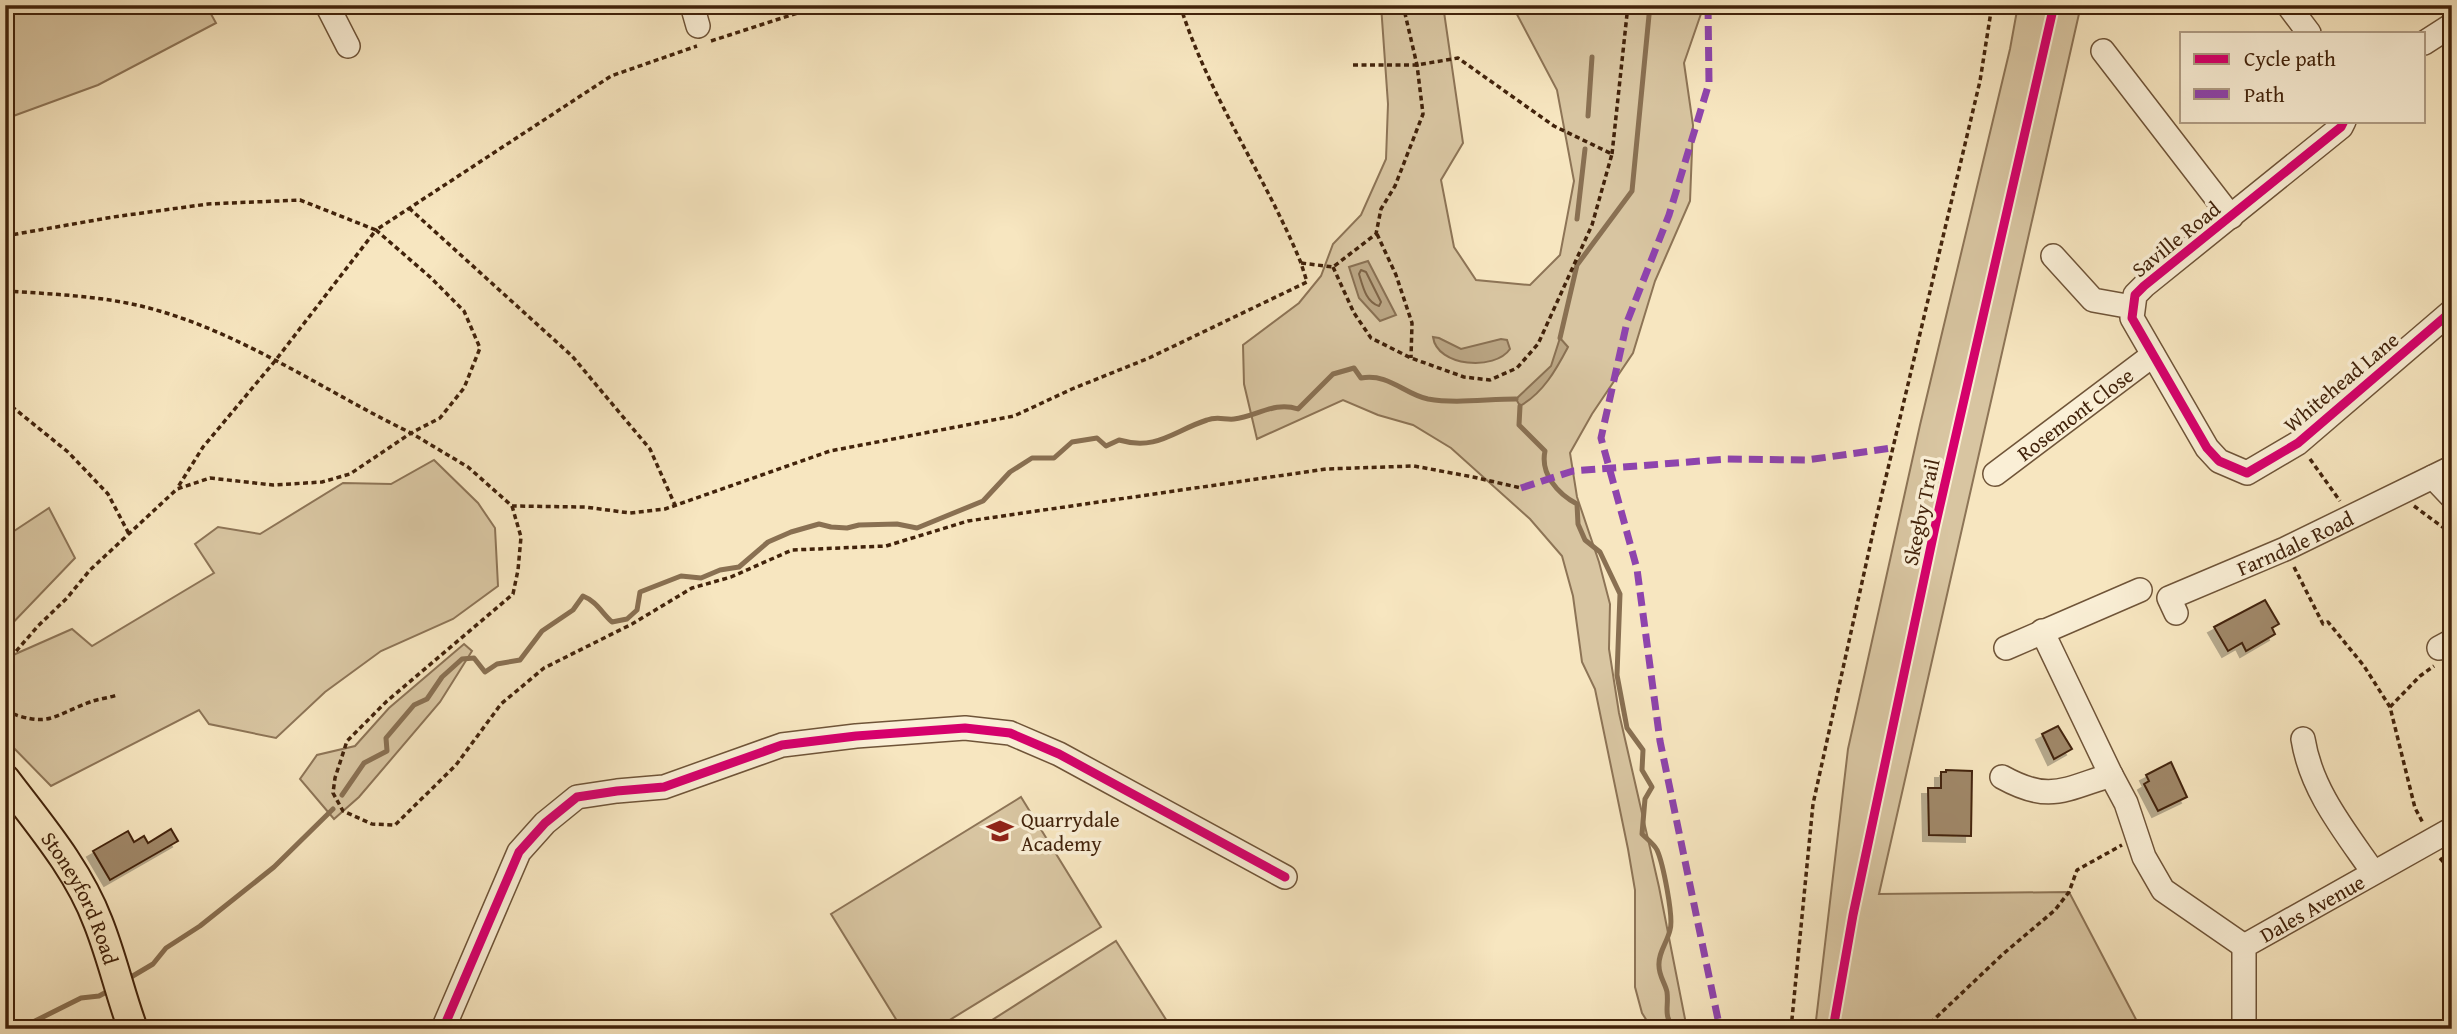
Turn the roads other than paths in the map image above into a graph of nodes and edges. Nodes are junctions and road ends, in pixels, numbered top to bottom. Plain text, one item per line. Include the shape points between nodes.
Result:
1 (327, 5) edge
2 (2288, 5) edge
3 (2452, 25) edge
4 (2308, 32) edge
5 (2426, 42) edge
6 (348, 46) dead end
7 (2103, 51) dead end
8 (2344, 122) edge
9 (2231, 217) junction
10 (2053, 256) dead end
11 (2132, 307) junction
12 (2452, 311) edge
13 (2154, 355) junction
14 (2247, 473) joint
15 (1995, 474) dead end
16 (2452, 497) edge
17 (2140, 590) dead end
18 (2176, 613) dead end
19 (2042, 631) junction
20 (2006, 648) dead end
21 (2299, 752) dead end
22 (2110, 775) junction
23 (5, 779) edge
24 (2008, 788) dead end
25 (2442, 834) edge
26 (2373, 872) junction
27 (1285, 877) dead end
28 (2244, 946) junction
29 (133, 1029) edge
30 (443, 1029) edge
31 (2244, 1029) edge

1 - 6 street
2 - 4 street
3 - 5 street
7 - 9 street
8 - 9 street, Saville Road
9 - 11 street, Saville Road via 2144,286
10 - 11 street via 2093,300
11 - 13 street, Saville Road via 2132,318
12 - 14 street, Whitehead Lane via 2298,443
13 - 14 street, Saville Road via 2207,447 2219,461
13 - 15 street, Rosemont Close
16 - 18 street, Farndale Road via 2441,473 2286,549 2169,598
17 - 19 street
19 - 20 street
19 - 22 street
21 - 26 street via 2319,792
22 - 24 street via 2052,794
22 - 28 street via 2163,890
23 - 29 main road, Stoneyford Road via 79,882 98,921
25 - 26 street, Dales Avenue
26 - 28 street, Dales Avenue
27 - 30 street via 1059,754 1010,733 965,728 782,744 664,787 577,797 545,823 519,852
28 - 31 street, Dales Avenue

